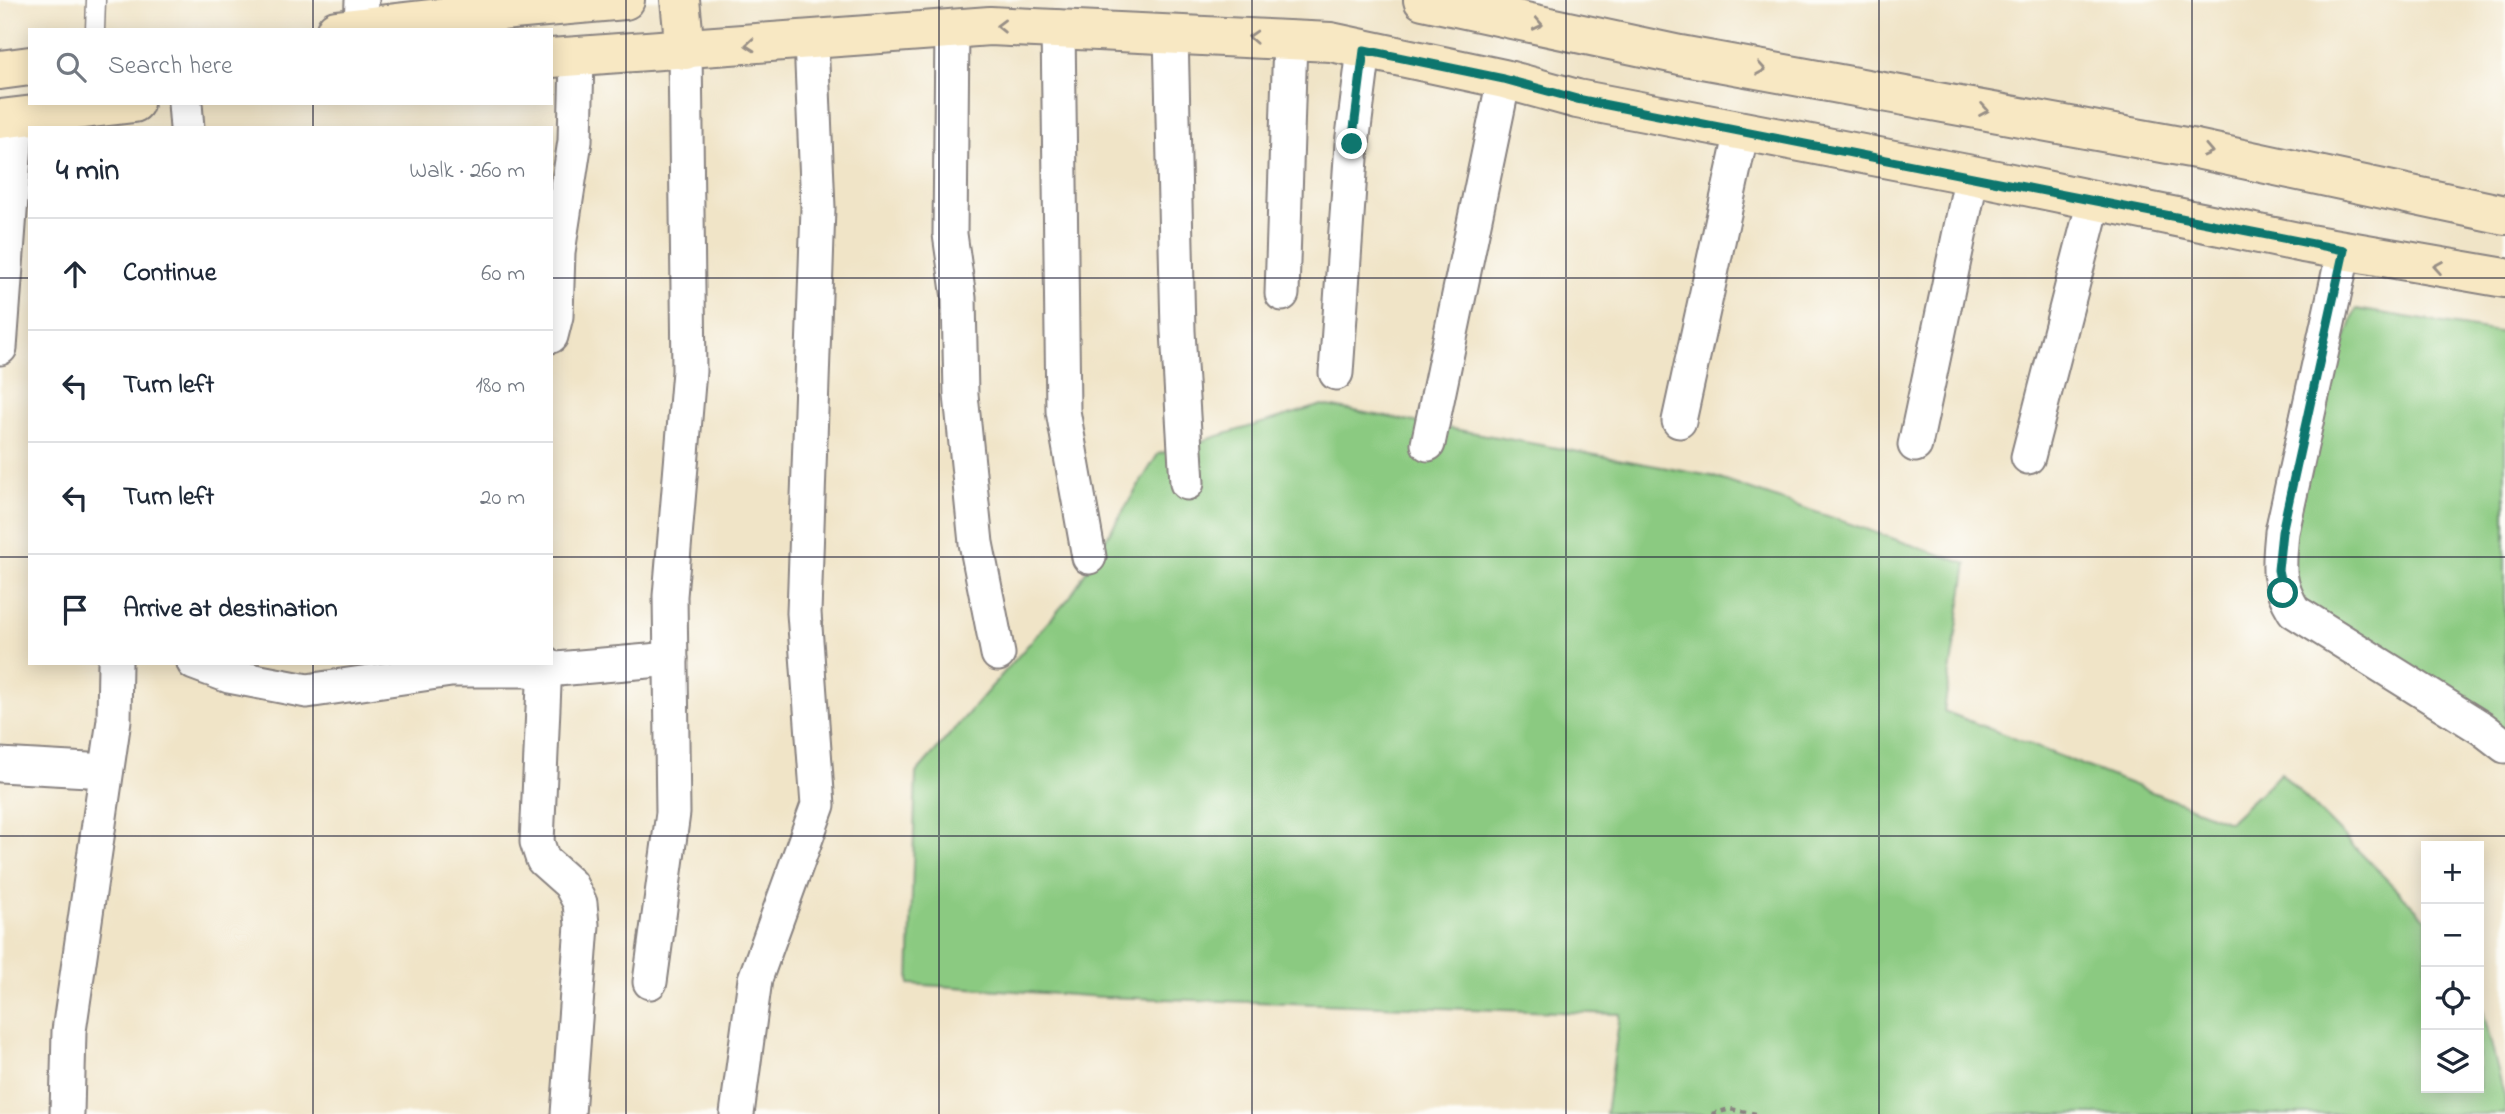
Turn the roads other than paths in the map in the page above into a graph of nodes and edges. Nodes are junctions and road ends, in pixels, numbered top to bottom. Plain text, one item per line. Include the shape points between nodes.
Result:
1 (96, 0) edge
2 (625, 0) edge
3 (680, 0) edge
4 (1423, 0) edge
5 (353, 19) edge
6 (1058, 27) junction
7 (95, 28) edge
8 (952, 29) junction
9 (1171, 33) junction
10 (1290, 38) junction
11 (811, 40) junction
12 (685, 50) junction
13 (1364, 50) junction
14 (564, 57) edge
15 (28, 66) edge
16 (0, 70) edge
17 (1504, 79) junction
18 (117, 105) edge
19 (185, 105) edge
20 (9, 118) edge
21 (187, 126) edge
22 (1742, 131) junction
23 (1972, 175) junction
24 (2094, 201) junction
25 (2505, 215) edge
26 (2344, 250) junction
27 (2505, 278) edge
28 (1282, 294) dead end
29 (553, 328) edge
30 (0, 348) edge
31 (1336, 373) dead end
32 (1679, 421) dead end
33 (1428, 444) dead end
34 (1915, 445) dead end
35 (2028, 457) dead end
36 (1187, 483) dead end
37 (1089, 557) dead end
38 (998, 654) dead end
39 (671, 659) junction
40 (115, 665) edge
41 (199, 665) edge
42 (546, 667) edge
43 (2505, 746) edge
44 (0, 765) edge
45 (107, 771) junction
46 (650, 982) dead end
47 (67, 1114) edge
48 (568, 1114) edge
49 (737, 1114) edge

1 - 7 lane
2 - 5 main road
3 - 12 main road
4 -> 25 main road via 1680,55 2196,149
6 -> 8 main road
6 - 9 main road
6 - 37 street via 1063,411
8 - 11 main road
8 - 38 street via 950,234 959,298 961,395 976,543
10 -> 9 main road
9 - 36 street via 1178,331
10 - 13 main road
10 - 28 street
11 -> 12 main road
11 - 49 street via 818,208 804,613 818,805 755,979
12 - 14 main road
12 - 39 street via 689,371 670,596
13 - 17 main road
13 - 31 street via 1352,144
14 - 29 street via 575,141 558,252
15 - 16 main road
17 - 22 main road via 1577,99
17 - 33 street
18 - 20 main road
19 - 21 street
20 - 30 street
22 - 23 main road
22 - 32 street
23 - 24 main road
23 - 34 street
24 - 26 main road
24 - 35 street
27 -> 26 main road
26 - 43 street via 2282,532 2278,570 2283,593 2294,611
39 - 42 street
39 - 46 street via 673,813
40 - 45 street
41 - 42 street via 229,676 307,691 451,670
42 - 48 street via 537,842 543,860 570,884 580,903 582,925
44 - 45 street
45 - 47 street via 69,1031

